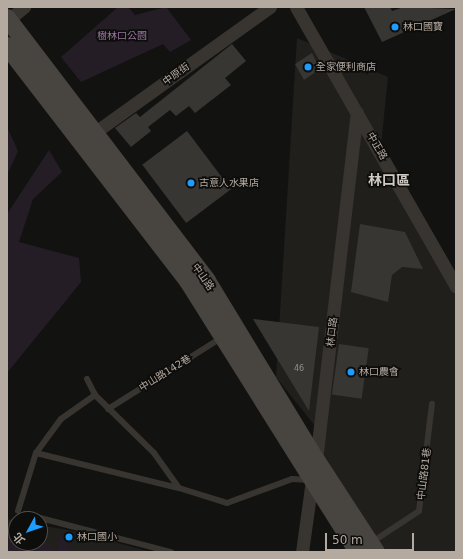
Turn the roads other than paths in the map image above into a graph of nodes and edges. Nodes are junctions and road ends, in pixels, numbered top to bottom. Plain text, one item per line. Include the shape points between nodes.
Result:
1 (24, 7) edge
2 (270, 7) edge
3 (296, 7) edge
4 (8, 19) edge
5 (7, 46) edge
6 (357, 112) junction
7 (88, 137) junction
8 (456, 286) edge
9 (222, 337) junction
10 (88, 379) dead end
11 (95, 395) junction
12 (432, 404) dead end
13 (108, 409) junction
14 (36, 452) junction
15 (316, 460) junction
16 (312, 480) junction
17 (179, 488) junction
18 (18, 511) dead end
19 (48, 520) edge
20 (368, 549) edge
21 (171, 552) edge
22 (302, 552) edge

1 - 4 street
2 - 7 street, 中原街
3 - 6 street, 中正路
4 - 7 main road, 中山路
5 - 7 main road, 中山路
6 - 8 street, 中正路
6 - 15 street, 林口路
7 - 9 main road, 中山路 via 188,281
7 - 15 main road, 中山路 via 208,281
9 - 13 lane, 中山路142巷
9 - 16 main road, 中山路
10 - 11 lane
11 - 13 lane
11 - 14 lane via 61,420
12 - 20 lane, 中山路81巷 via 419,511
13 - 17 lane via 154,453
14 - 17 lane
14 - 18 lane
15 - 16 main road, 林口路
15 - 20 main road, 中山路
16 - 17 lane via 292,479 227,504
16 - 20 main road, 中山路
16 - 22 street, 林口路
19 - 21 lane

